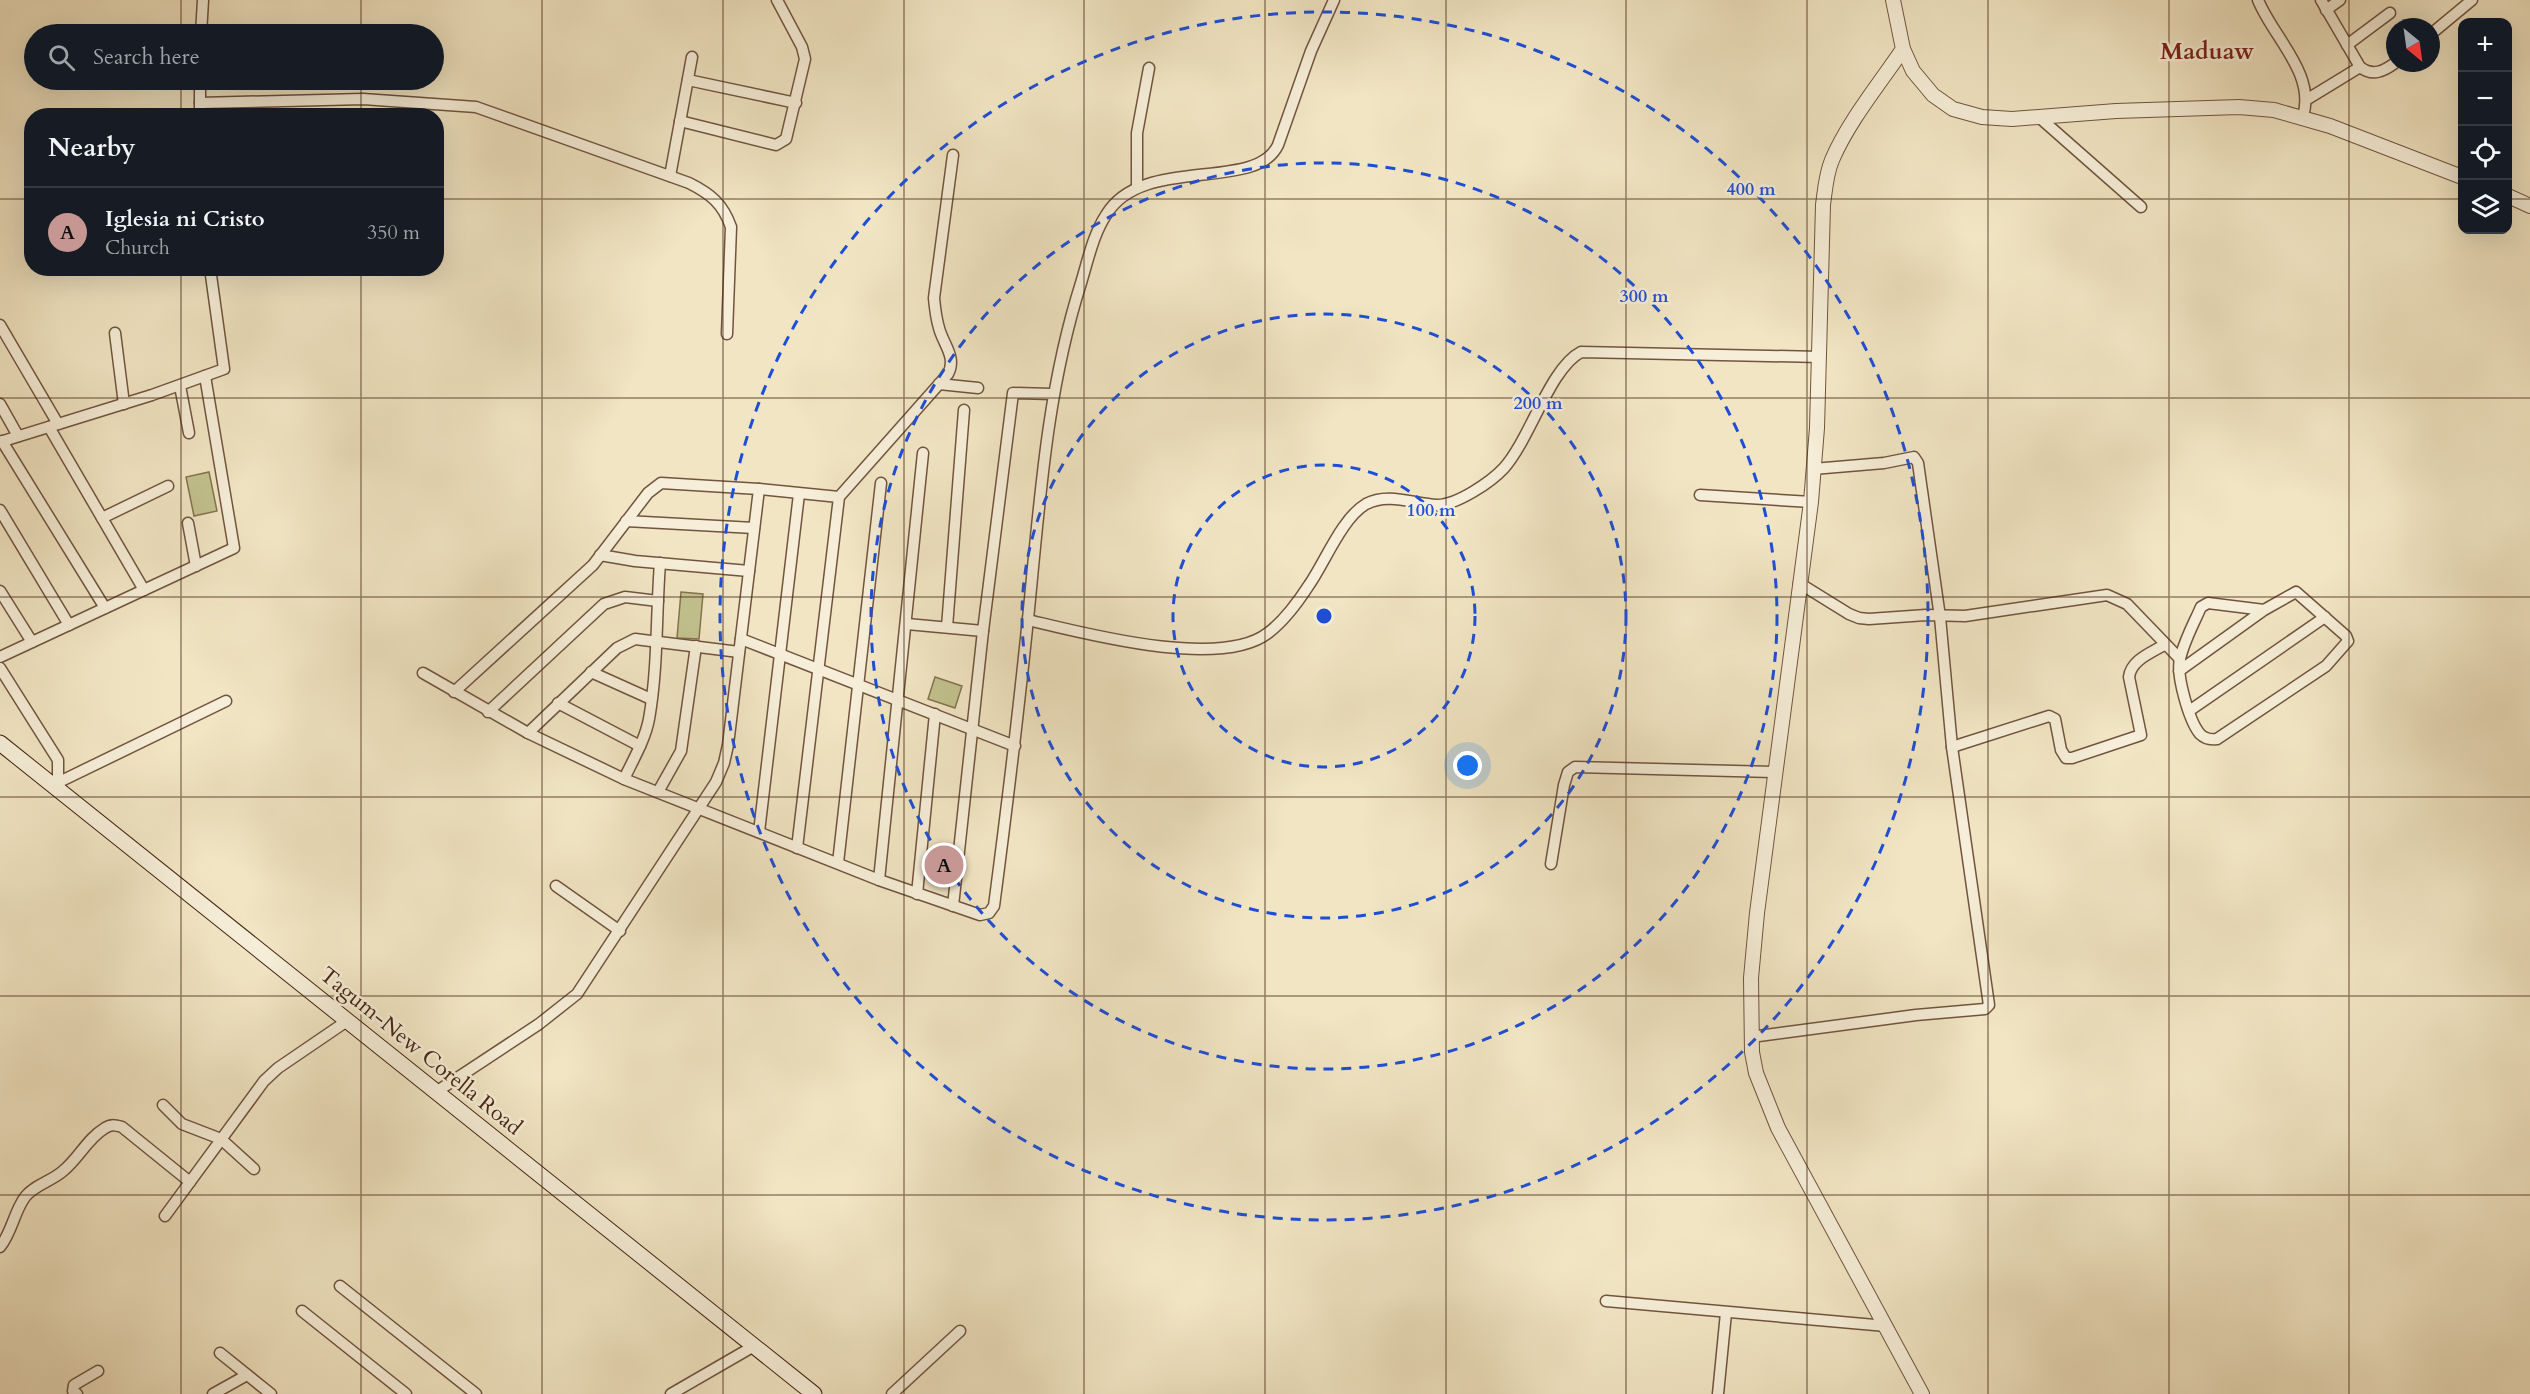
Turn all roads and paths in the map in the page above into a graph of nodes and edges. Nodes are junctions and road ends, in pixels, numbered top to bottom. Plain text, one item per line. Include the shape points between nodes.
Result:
1 (202, 0) edge
2 (778, 0) edge
3 (1335, 0) edge
4 (1893, 0) edge
5 (2258, 0) edge
6 (2340, 0) edge
7 (2472, 0) edge
8 (2323, 5) edge
9 (2390, 13) dead end
10 (201, 24) edge
11 (2440, 27) edge
12 (2347, 45) junction
13 (1903, 49) junction
14 (692, 57) dead end
15 (2360, 67) junction
16 (1149, 68) dead end
17 (2386, 68) edge
18 (688, 80) junction
19 (200, 90) edge
20 (2307, 100) junction
21 (200, 103) junction
22 (796, 103) junction
23 (200, 108) edge
24 (2303, 116) junction
25 (2040, 118) junction
26 (680, 121) junction
27 (952, 155) dead end
28 (2458, 175) edge
29 (670, 176) junction
30 (1137, 187) junction
31 (2512, 198) edge
32 (2530, 206) edge
33 (2141, 207) dead end
34 (211, 276) edge
35 (0, 325) edge
36 (115, 333) dead end
37 (727, 334) dead end
38 (1820, 357) junction
39 (206, 376) junction
40 (939, 384) junction
41 (180, 386) junction
42 (978, 388) dead end
43 (1052, 394) junction
44 (0, 404) edge
45 (124, 404) junction
46 (964, 410) dead end
47 (54, 425) junction
48 (189, 433) dead end
49 (18, 436) junction
50 (1, 441) edge
51 (923, 453) dead end
52 (1813, 469) junction
53 (881, 483) dead end
54 (168, 486) dead end
55 (759, 489) junction
56 (798, 494) junction
57 (1700, 495) dead end
58 (839, 497) junction
59 (1811, 502) junction
60 (0, 510) edge
61 (102, 518) junction
62 (626, 521) junction
63 (188, 523) dead end
64 (754, 528) junction
65 (600, 555) junction
66 (660, 563) junction
67 (196, 566) junction
68 (749, 571) junction
69 (1799, 583) junction
70 (144, 590) junction
71 (0, 591) edge
72 (657, 601) junction
73 (105, 608) junction
74 (2264, 610) junction
75 (1940, 617) junction
76 (2325, 617) junction
77 (1028, 620) junction
78 (907, 624) junction
79 (69, 625) junction
80 (947, 627) junction
81 (983, 631) junction
82 (741, 639) junction
83 (657, 641) junction
84 (32, 642) junction
85 (2164, 645) junction
86 (696, 646) junction
87 (739, 652) junction
88 (780, 654) junction
89 (0, 657) edge
90 (2180, 659) junction
91 (0, 668) edge
92 (819, 669) junction
93 (2179, 671) junction
94 (591, 672) junction
95 (423, 673) dead end
96 (858, 684) junction
97 (454, 692) junction
98 (651, 699) junction
99 (898, 700) junction
100 (226, 701) dead end
101 (558, 703) junction
102 (2189, 711) junction
103 (488, 712) junction
104 (935, 714) junction
105 (973, 729) junction
106 (528, 733) junction
107 (0, 743) edge
108 (640, 746) junction
109 (1015, 746) junction
110 (1952, 747) junction
111 (1774, 772) junction
112 (624, 779) junction
113 (54, 785) junction
114 (657, 792) junction
115 (700, 808) junction
116 (759, 832) junction
117 (797, 848) junction
118 (837, 863) junction
119 (1551, 864) dead end
120 (879, 880) junction
121 (556, 886) dead end
122 (917, 894) junction
123 (952, 906) junction
124 (620, 931) junction
125 (347, 1021) junction
126 (1751, 1037) junction
127 (436, 1092) junction
128 (163, 1106) dead end
129 (221, 1139) junction
130 (254, 1169) dead end
131 (190, 1182) junction
132 (165, 1216) dead end
133 (0, 1247) edge
134 (340, 1286) dead end
135 (1606, 1301) dead end
136 (302, 1311) dead end
137 (1726, 1313) junction
138 (1886, 1326) junction
139 (960, 1331) dead end
140 (754, 1346) junction
141 (220, 1353) dead end
142 (98, 1371) dead end
143 (247, 1375) junction
144 (77, 1394) edge
145 (213, 1394) edge
146 (270, 1394) edge
147 (406, 1394) edge
148 (476, 1394) edge
149 (671, 1394) edge
150 (814, 1394) edge
151 (892, 1394) edge
152 (1718, 1394) edge
153 (1922, 1394) edge

1 - 10 street
2 - 22 street via 804,52
3 - 30 street via 1270,158 1249,166
4 - 13 street
5 - 20 street via 2294,63
6 - 8 street
7 - 11 street
8 - 12 street
9 - 12 street
12 - 15 street
13 - 25 street via 1913,71 1933,95 1953,109 1982,117
13 - 38 street via 1855,121 1827,176
14 - 18 street
15 - 17 street via 2369,73
15 - 20 street
16 - 30 street via 1137,133
18 - 22 street
18 - 26 street
19 - 21 street
20 - 24 street
21 - 23 street
21 - 29 street via 363,99 476,107
22 - 26 street via 786,139 779,144
24 - 25 street via 2239,108 2116,111
24 - 28 street
25 - 33 street
26 - 29 street
27 - 40 street via 934,298 939,331 952,367
29 - 37 street via 717,200 728,220 732,245
30 - 43 street via 1126,192 1107,213 1095,237
31 - 32 street
34 - 39 street via 224,369
35 - 47 street
36 - 45 street
38 - 52 street
38 - 77 street via 1581,352 1571,357 1503,468 1452,503 1439,505 1394,498 1364,505 1349,521 1301,597 1267,634 1250,643 1195,649 1154,645
39 - 41 street
39 - 67 street via 234,548
40 - 42 street
40 - 58 street
41 - 45 street
41 - 48 street
43 - 77 street
43 - 81 street via 1013,393
44 - 49 street
45 - 47 street
46 - 80 street
47 - 49 street
47 - 61 street
49 - 50 street
50 - 73 street
51 - 78 street
52 - 59 street
52 - 75 street via 1916,459
53 - 96 street
54 - 61 street
55 - 56 street
55 - 62 street via 661,483
55 - 64 street
56 - 58 street
56 - 88 street
57 - 59 street
58 - 92 street
59 - 69 street
60 - 79 street
61 - 70 street
62 - 64 street
62 - 65 street
63 - 67 street
64 - 68 street
65 - 66 street
65 - 97 street
66 - 68 street
66 - 72 street
67 - 70 street
68 - 82 street
69 - 75 street via 1859,618
69 - 111 street
70 - 73 street
71 - 84 street
72 - 83 street
72 - 103 street via 625,597 604,604
73 - 79 street
74 - 76 street via 2296,592
74 - 90 street via 2203,604
74 - 93 street
75 - 85 street via 2107,595 2127,604
75 - 110 street
76 - 102 street
76 - 102 street via 2348,641 2326,666 2217,739 2206,739 2199,733
77 - 109 street
78 - 80 street
78 - 99 street
79 - 84 street
80 - 81 street
81 - 105 street
82 - 87 street
82 - 88 street
83 - 86 street
83 - 94 street via 626,642
83 - 98 street
84 - 89 street
85 - 90 street
85 - 110 street via 2133,664 2130,671 2141,735 2066,758 2055,719 2049,716
86 - 87 street
86 - 114 street via 681,751
87 - 115 street via 724,763
88 - 92 street
88 - 116 street
90 - 93 street
91 - 113 street via 58,760
92 - 96 street
92 - 117 street
93 - 102 street
94 - 98 street
94 - 101 street
95 - 97 street
96 - 99 street
96 - 118 street
97 - 103 street
98 - 108 street
99 - 104 street
99 - 120 street
100 - 113 street
101 - 106 street
101 - 108 street
103 - 106 street
104 - 105 street
104 - 122 street
105 - 109 street
105 - 123 street
106 - 112 street
107 - 113 main road, Tagum-New Corella Road
108 - 112 street
109 - 123 street via 993,910 980,915
110 - 126 street via 1989,1007
111 - 119 street via 1575,767 1568,772 1564,785
111 - 126 street via 1752,967
112 - 114 street
113 - 125 main road, Tagum-New Corella Road
114 - 115 street
115 - 116 street
115 - 124 street
116 - 117 street
117 - 118 street
118 - 120 street
120 - 122 street
121 - 124 street
122 - 123 street
124 - 127 street via 568,1002
125 - 127 main road, Tagum-New Corella Road
125 - 129 street via 271,1074
126 - 138 street via 1756,1073 1778,1128
127 - 140 main road, Tagum-New Corella Road
128 - 129 street via 182,1124
129 - 130 street
129 - 131 street
131 - 132 street
131 - 133 street via 122,1127 106,1126 62,1172 25,1197
134 - 148 street
135 - 137 street
136 - 147 street
137 - 138 street
137 - 152 street
138 - 153 street
139 - 151 street
140 - 149 street
140 - 150 main road, Tagum-New Corella Road
141 - 143 street
142 - 144 street via 74,1385
143 - 145 street
143 - 146 street

